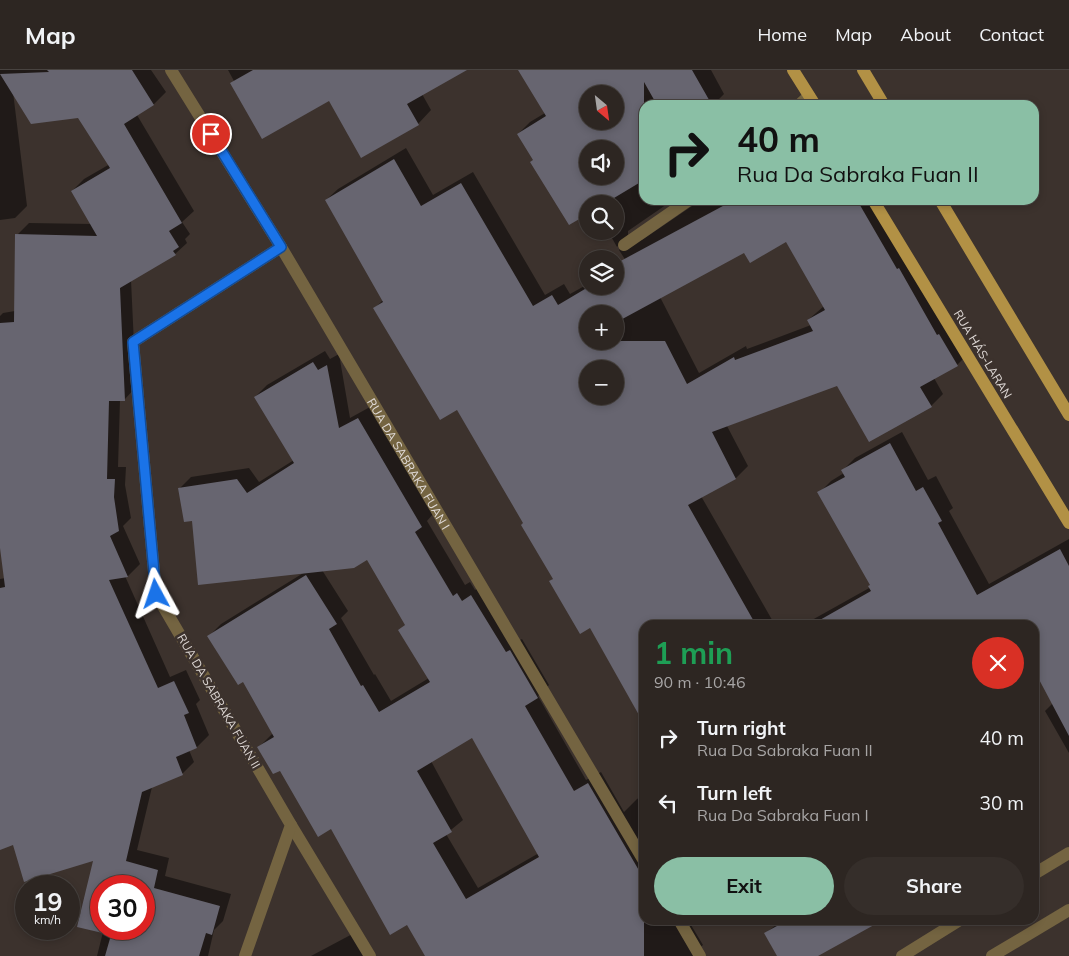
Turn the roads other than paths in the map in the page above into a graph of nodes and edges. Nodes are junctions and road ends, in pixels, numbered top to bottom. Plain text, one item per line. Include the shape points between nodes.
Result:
1 (171, 70) edge
2 (793, 70) edge
3 (863, 70) edge
4 (812, 100) edge
5 (881, 100) edge
6 (682, 205) edge
7 (875, 205) edge
8 (943, 205) edge
9 (624, 245) dead end
10 (281, 247) junction
11 (1069, 415) edge
12 (1069, 523) edge
13 (291, 825) junction
14 (639, 852) edge
15 (1069, 853) edge
16 (1039, 871) edge
17 (1069, 910) edge
18 (682, 925) edge
19 (952, 925) edge
20 (245, 956) edge
21 (370, 956) edge
22 (700, 956) edge
23 (902, 956) edge
24 (992, 956) edge

1 - 10 street, RUA DA SABRAKA FUAN I
2 - 4 main road
3 - 5 main road
6 - 9 street
7 - 12 main road, RUA HÁS-LARAN
8 - 11 main road
10 - 13 street, RUA DA SABRAKA FUAN II via 133,342 156,594
10 - 14 street, RUA DA SABRAKA FUAN I
13 - 20 street
13 - 21 street
15 - 16 street
17 - 24 street
18 - 22 street
19 - 23 street

